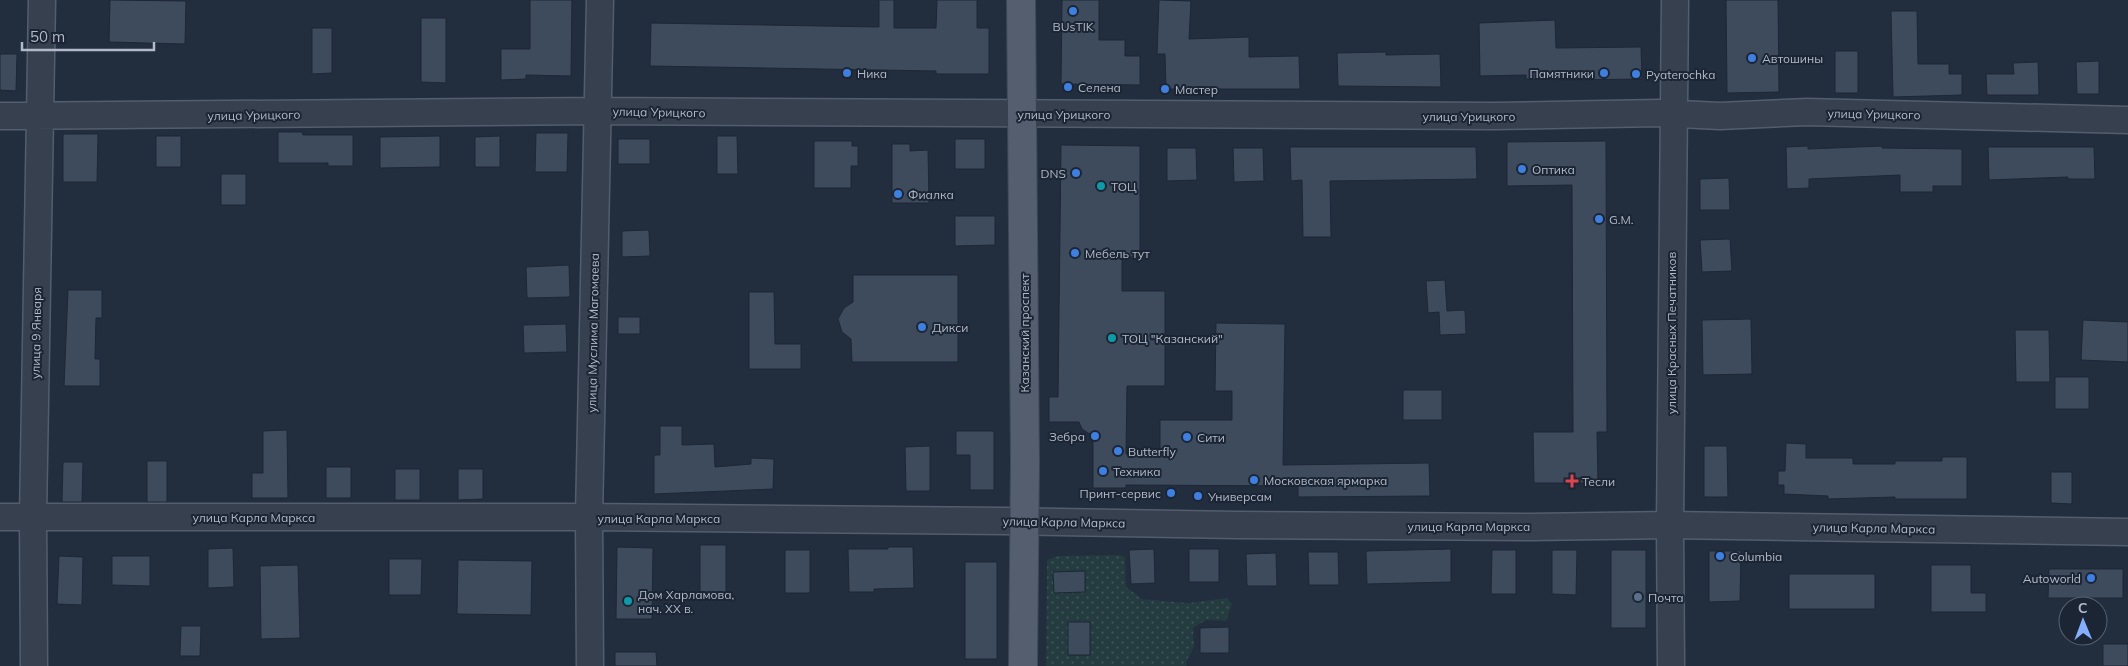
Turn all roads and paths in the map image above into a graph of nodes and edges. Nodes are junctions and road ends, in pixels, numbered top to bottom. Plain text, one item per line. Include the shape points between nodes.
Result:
1 (42, 0) edge
2 (600, 0) edge
3 (1021, 0) edge
4 (1675, 0) edge
5 (598, 111) junction
6 (1022, 113) junction
7 (1673, 115) junction
8 (0, 116) edge
9 (40, 117) junction
10 (2128, 120) edge
11 (0, 517) edge
12 (33, 517) junction
13 (589, 517) junction
14 (1025, 522) junction
15 (1670, 525) junction
16 (2128, 532) edge
17 (34, 666) edge
18 (590, 666) edge
19 (1023, 666) edge
20 (1671, 666) edge

1 - 9 street, улица 9 Января
2 - 5 street, улица Муслима Магомаева
3 - 6 main road, Казанский проспект
4 - 7 street, улица Красных Печатников
5 - 6 street, улица Урицкого
5 - 9 street, улица Урицкого
5 - 13 street, улица Муслима Магомаева
6 - 7 street, улица Урицкого
6 - 14 main road, Казанский проспект
7 - 10 street, улица Урицкого via 1807,112
7 - 15 street, улица Красных Печатников
8 - 9 street, улица Урицкого
9 - 12 street, улица 9 Января
11 - 12 street, улица Карла Маркса
12 - 13 street, улица Карла Маркса
12 - 17 street, улица 9 Января
13 - 14 street, улица Карла Маркса
13 - 18 street, улица Муслима Магомаева
14 - 15 street, улица Карла Маркса via 1255,526
14 - 19 main road, Казанский проспект
15 - 16 street, улица Карла Маркса
15 - 20 street, улица Красных Печатников

